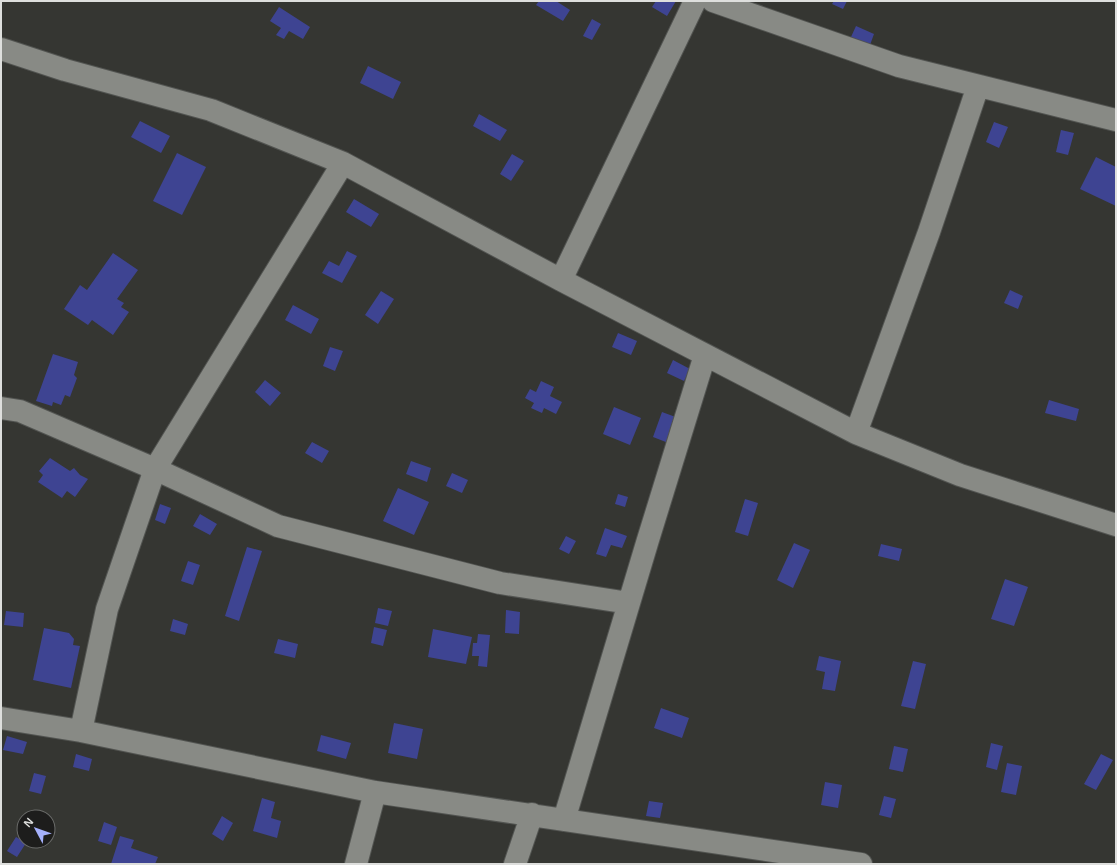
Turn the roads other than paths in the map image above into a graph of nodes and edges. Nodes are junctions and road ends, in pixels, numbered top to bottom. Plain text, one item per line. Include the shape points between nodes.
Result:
1 (695, 1) edge
2 (713, 1) edge
3 (1, 49) edge
4 (978, 86) junction
5 (1116, 120) edge
6 (343, 163) junction
7 (561, 280) junction
8 (705, 355) junction
9 (1, 408) edge
10 (856, 433) junction
11 (155, 469) junction
12 (1116, 525) edge
13 (629, 603) junction
14 (1, 718) edge
15 (81, 731) junction
16 (375, 792) junction
17 (532, 814) junction
18 (564, 820) junction
19 (356, 864) edge
20 (515, 864) edge
21 (861, 864) edge

1 - 7 street
2 - 4 street via 899,66
3 - 6 street via 65,70 211,110
4 - 5 street
4 - 10 street via 929,232
6 - 7 street
6 - 11 street
7 - 8 street
8 - 10 street
8 - 13 street
9 - 11 street via 20,411
10 - 12 street via 960,475
11 - 13 street via 278,526 500,583
11 - 15 street via 107,609
13 - 18 street
14 - 15 street
15 - 16 street
16 - 17 street
16 - 19 street
17 - 18 street
17 - 20 street
18 - 21 street

